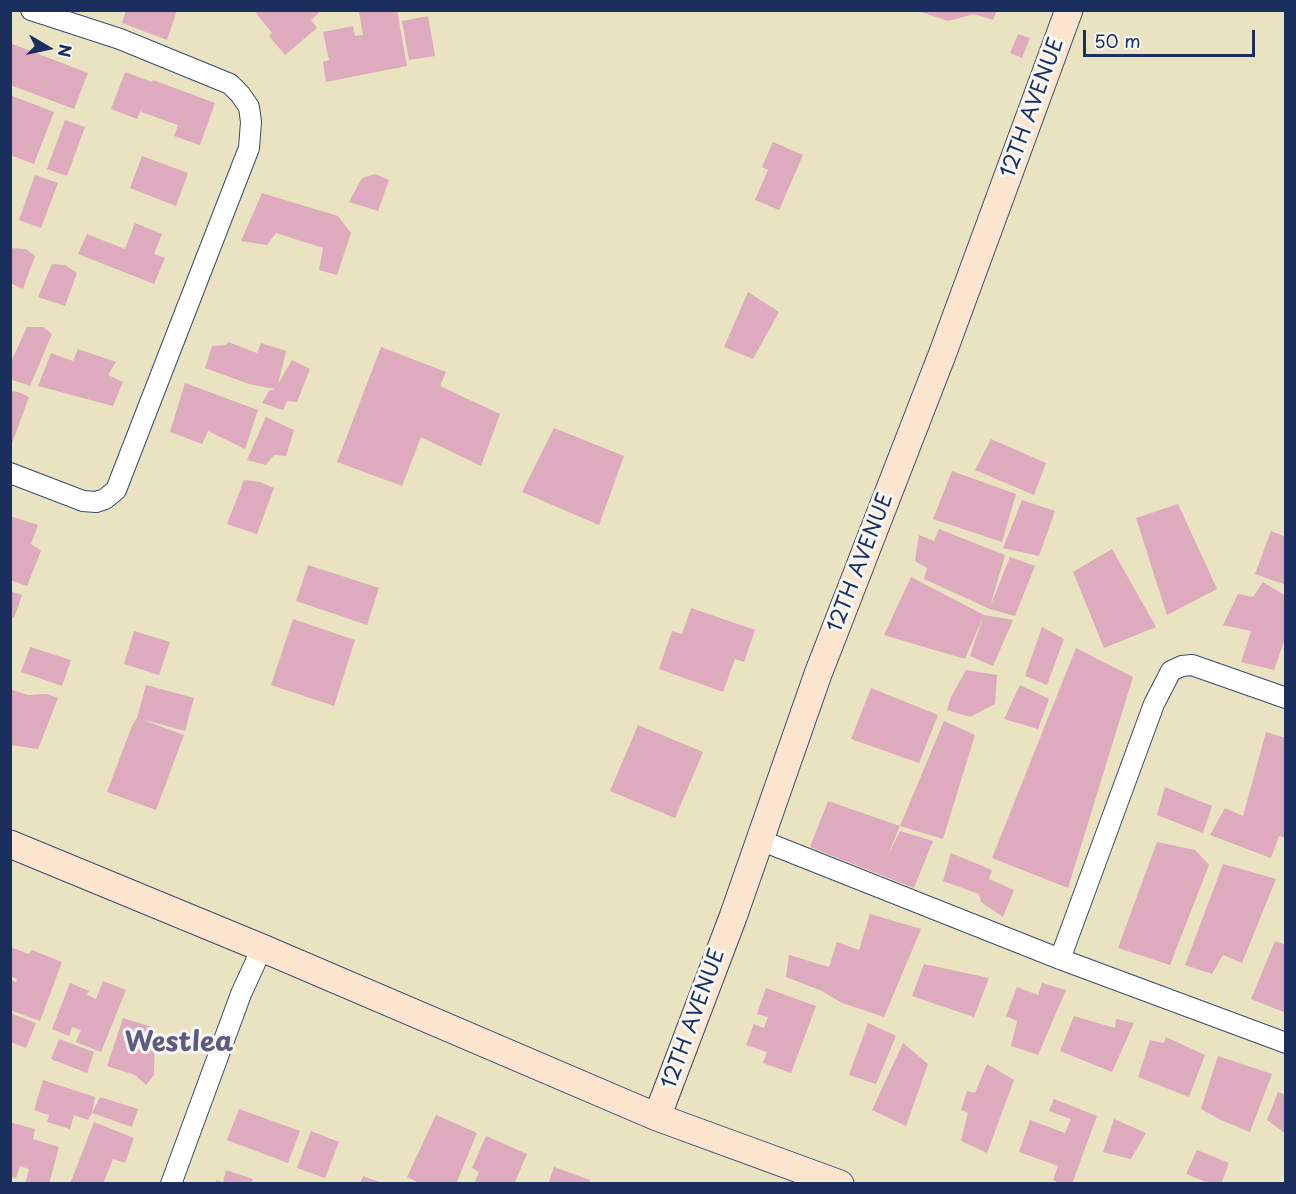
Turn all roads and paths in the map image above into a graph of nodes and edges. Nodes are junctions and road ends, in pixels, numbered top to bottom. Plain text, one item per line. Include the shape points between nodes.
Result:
1 (32, 10) edge
2 (1069, 10) edge
3 (10, 472) edge
4 (1286, 698) edge
5 (760, 840) junction
6 (10, 844) edge
7 (262, 948) junction
8 (1060, 959) junction
9 (1286, 1043) edge
10 (657, 1117) junction
11 (171, 1184) edge
12 (840, 1184) edge

1 - 3 street via 120,39 230,84 249,107 251,122 249,148 116,490 105,499 83,501
2 - 5 street, 12TH AVENUE via 942,355 818,674
4 - 8 street via 1192,665 1171,671 1154,704
5 - 8 street
5 - 10 street, 12TH AVENUE
6 - 7 street
7 - 10 street
7 - 11 street via 241,994
8 - 9 street
10 - 12 street

